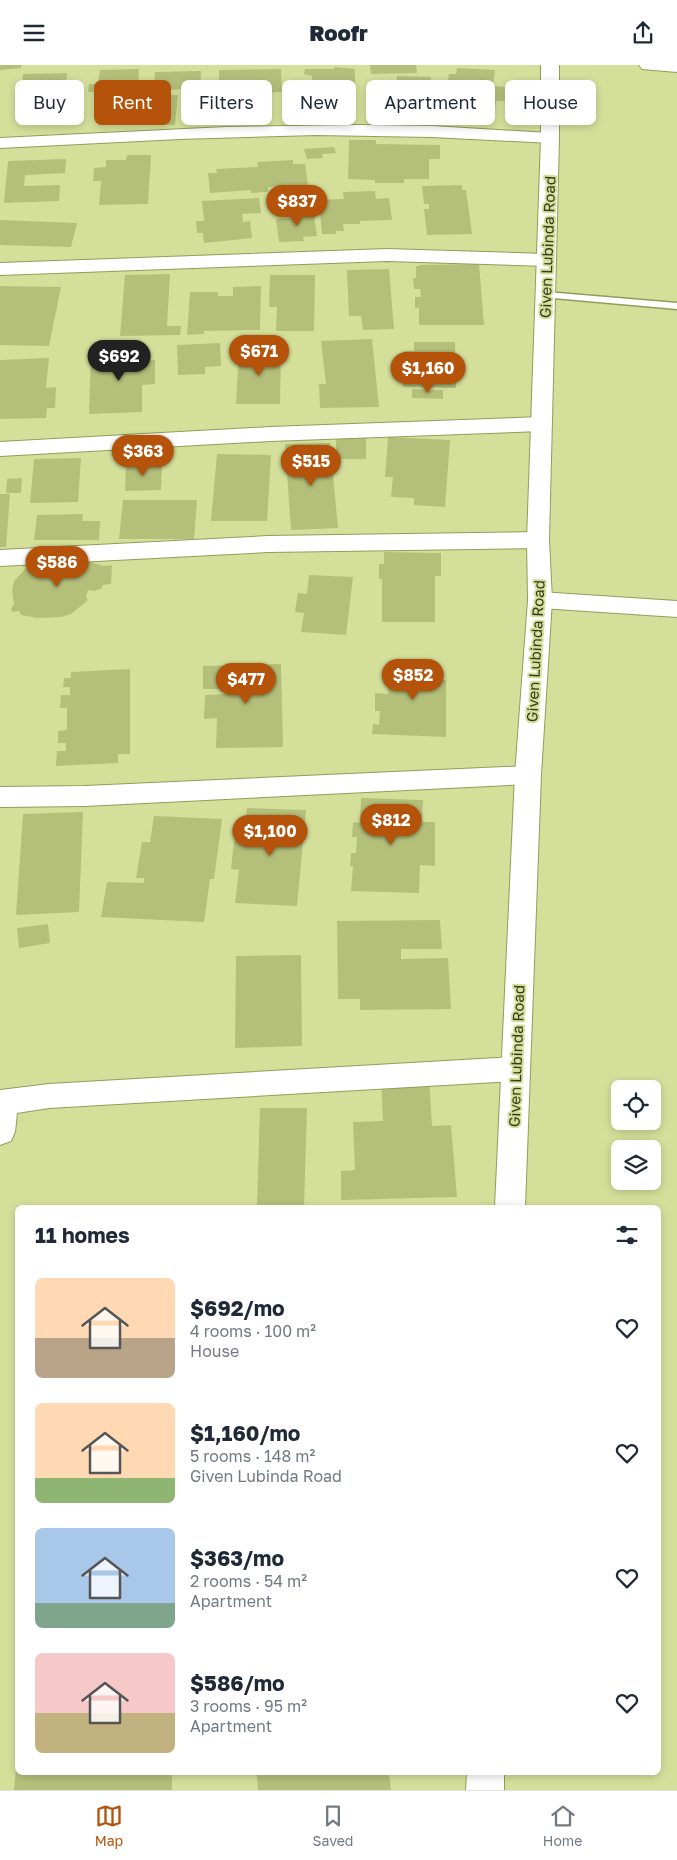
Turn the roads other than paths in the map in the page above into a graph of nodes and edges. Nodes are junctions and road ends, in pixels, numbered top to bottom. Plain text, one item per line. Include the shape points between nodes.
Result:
1 (550, 65) edge
2 (648, 65) edge
3 (677, 67) edge
4 (550, 137) junction
5 (0, 143) edge
6 (546, 261) junction
7 (0, 269) edge
8 (546, 295) junction
9 (677, 306) edge
10 (541, 424) junction
11 (0, 449) edge
12 (538, 540) junction
13 (0, 558) edge
14 (540, 601) junction
15 (677, 609) edge
16 (528, 775) junction
17 (0, 797) edge
18 (516, 1069) junction
19 (2, 1103) edge
20 (0, 1132) edge
21 (510, 1205) edge
22 (486, 1775) edge
23 (486, 1790) edge

1 - 4 street, Given Lubinda Road
2 - 3 street
4 - 5 street via 359,130
4 - 6 street, Given Lubinda Road
6 - 7 street via 387,255
6 - 8 street, Given Lubinda Road
8 - 9 lane
8 - 10 street, Given Lubinda Road
10 - 11 street via 270,434
10 - 12 street, Given Lubinda Road
12 - 13 street via 268,544
12 - 14 street, Given Lubinda Road
14 - 15 street
14 - 16 street, Given Lubinda Road
16 - 17 street via 95,796
16 - 18 street, Given Lubinda Road
18 - 19 street via 49,1096
18 - 21 street, Given Lubinda Road
19 - 20 street
22 - 23 street

